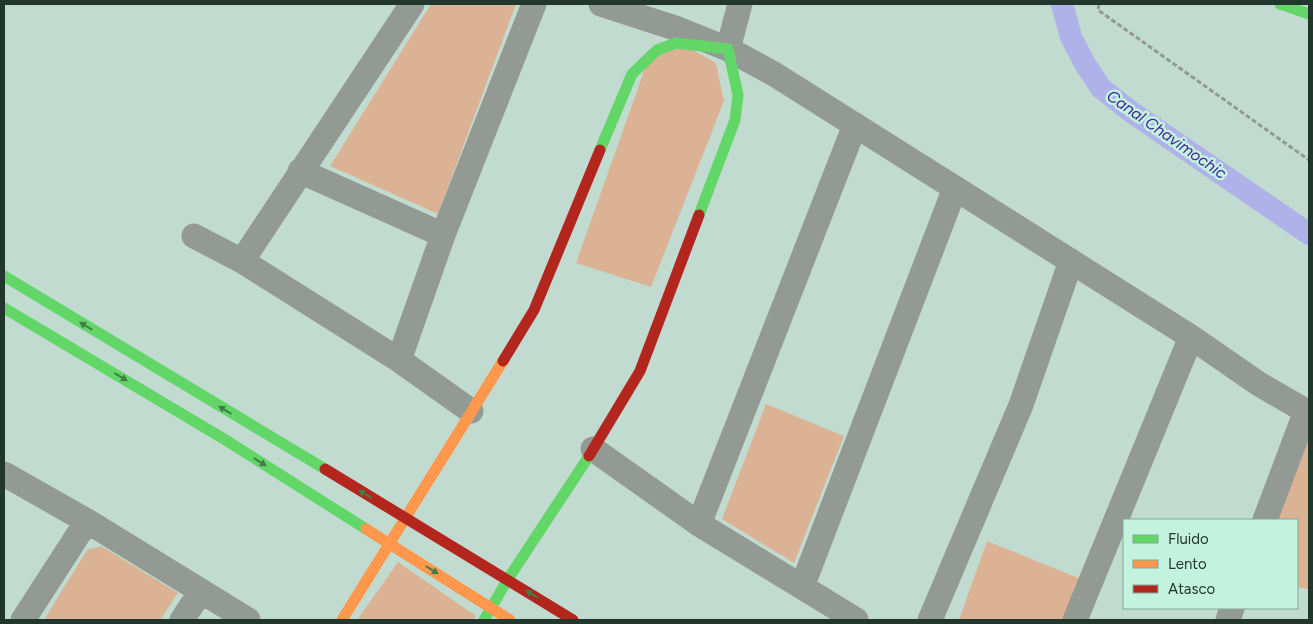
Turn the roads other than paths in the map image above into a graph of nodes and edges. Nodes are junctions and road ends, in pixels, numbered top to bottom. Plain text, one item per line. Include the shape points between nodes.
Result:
1 (412, 4) edge
2 (534, 4) edge
3 (601, 4) edge
4 (740, 4) edge
5 (1280, 4) edge
6 (1309, 14) edge
7 (728, 49) junction
8 (855, 125) junction
9 (300, 171) junction
10 (955, 188) junction
11 (443, 235) junction
12 (194, 236) dead end
13 (242, 261) junction
14 (1071, 261) junction
15 (4, 276) edge
16 (4, 308) edge
17 (1191, 337) junction
18 (399, 360) junction
19 (471, 411) junction
20 (1307, 412) edge
21 (593, 450) junction
22 (4, 474) edge
23 (406, 519) junction
24 (1265, 519) edge
25 (87, 522) junction
26 (699, 524) junction
27 (390, 544) junction
28 (508, 579) junction
29 (802, 587) junction
30 (202, 591) junction
31 (491, 608) junction
32 (23, 620) edge
33 (182, 620) edge
34 (248, 620) edge
35 (342, 620) edge
36 (484, 620) edge
37 (510, 620) edge
38 (573, 620) edge
39 (856, 620) edge
40 (930, 620) edge
41 (1075, 620) edge

1 - 9 street
2 - 11 street
3 - 7 street
4 - 7 street
5 - 6 main road
7 - 8 street
7 - 19 main road via 676,44 657,50 632,74 534,310
7 - 21 main road via 738,95 735,120 640,371
8 - 10 street
8 - 26 street
9 - 11 street
9 - 13 street
10 - 14 street
10 - 29 street
11 - 18 street
12 - 13 street
13 - 18 street
14 - 17 street
14 - 40 street via 1021,405
23 -> 15 main road
16 -> 27 main road via 224,439
17 - 20 street via 1259,384
17 - 41 street
18 - 19 street
19 - 23 main road
20 - 24 street
21 - 26 street
21 - 28 main road
22 - 25 street
23 - 27 main road
23 - 28 main road
25 - 30 street
25 - 32 street
26 - 29 street
27 -> 31 main road
27 - 35 main road
28 - 31 main road
38 -> 28 main road
29 - 39 street
30 - 33 street
30 - 34 street
31 - 36 main road
31 - 37 main road

